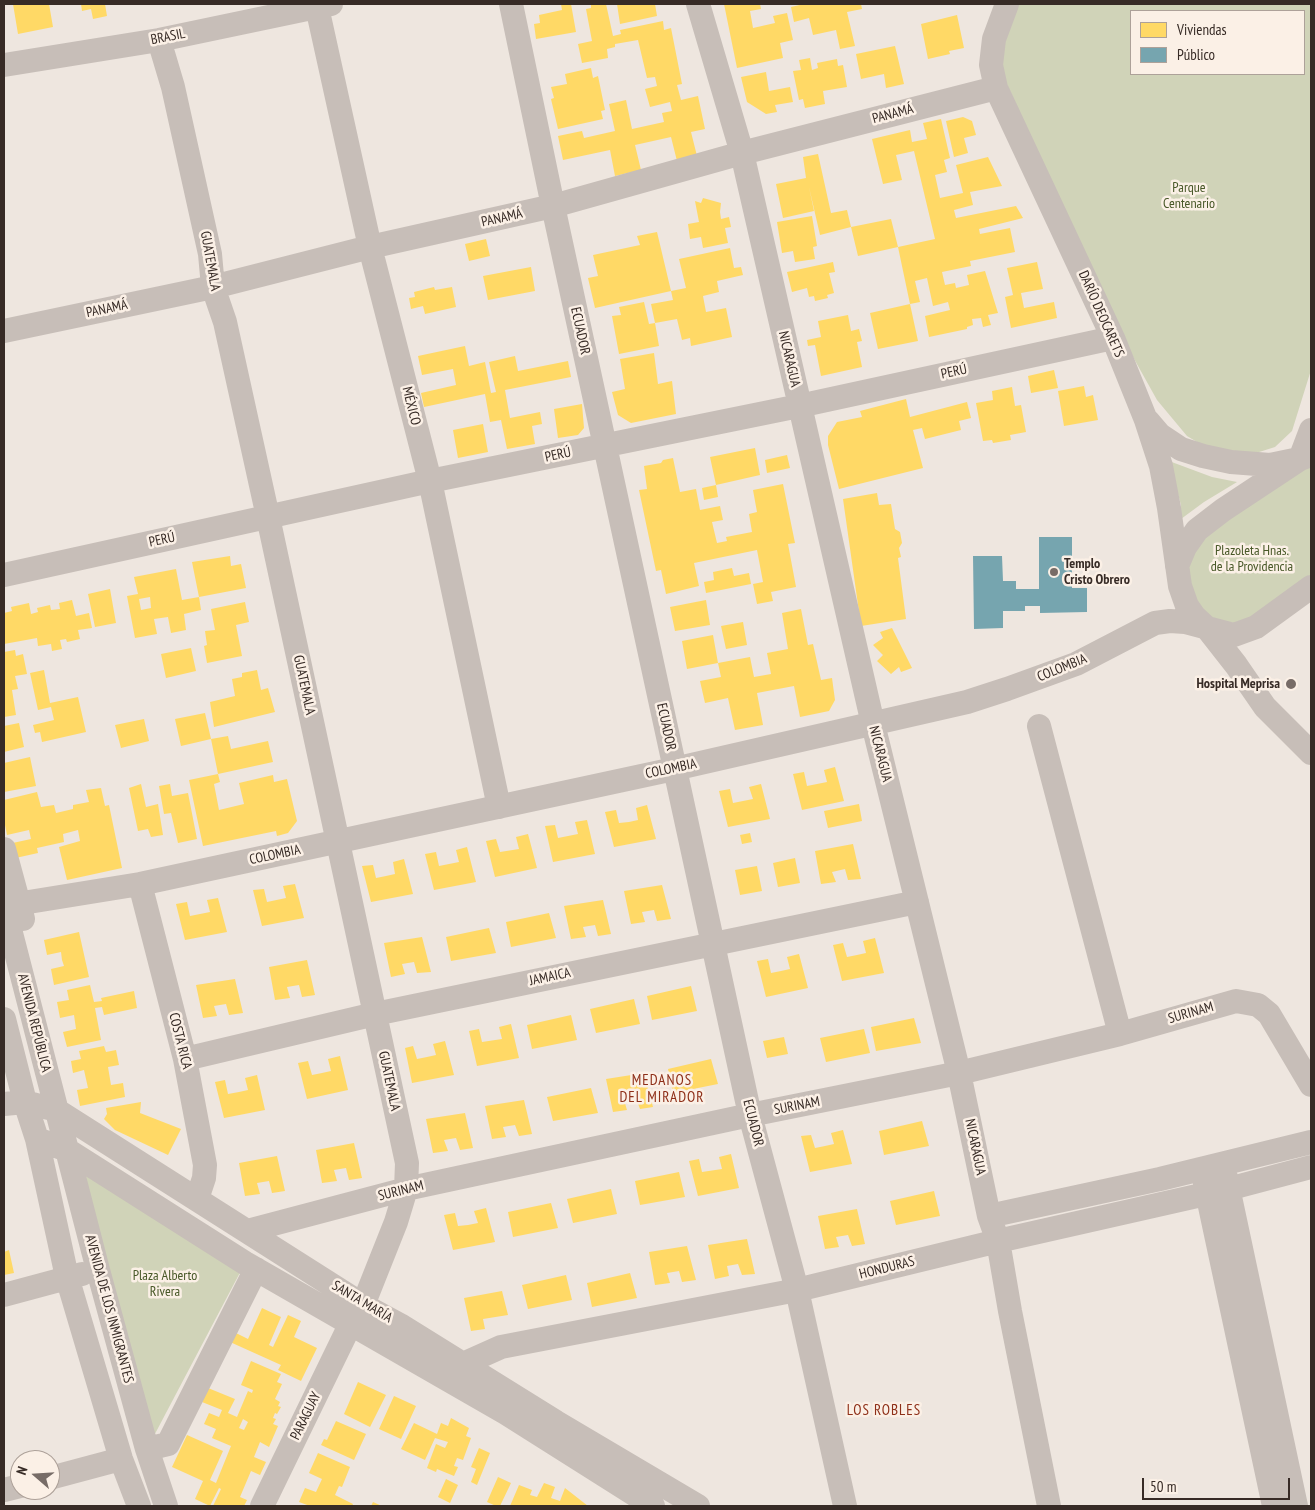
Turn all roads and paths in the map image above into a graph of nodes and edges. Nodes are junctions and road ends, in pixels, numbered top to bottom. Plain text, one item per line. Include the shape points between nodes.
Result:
1 (512, 4) edge
2 (698, 4) edge
3 (1007, 4) edge
4 (324, 6) edge
5 (159, 40) junction
6 (4, 65) edge
7 (996, 88) junction
8 (742, 153) junction
9 (553, 206) junction
10 (370, 247) junction
11 (213, 287) junction
12 (4, 331) edge
13 (1113, 338) junction
14 (799, 406) junction
15 (1146, 420) junction
16 (1311, 430) edge
17 (605, 446) junction
18 (1306, 457) edge
19 (430, 481) junction
20 (268, 517) junction
21 (1176, 566) junction
22 (4, 575) edge
23 (1311, 587) edge
24 (1207, 628) junction
25 (873, 724) junction
26 (1039, 726) dead end
27 (1311, 753) edge
28 (674, 768) junction
29 (499, 807) junction
30 (337, 841) junction
31 (4, 849) edge
32 (140, 884) junction
33 (917, 902) junction
34 (9, 905) edge
35 (713, 943) junction
36 (375, 1014) junction
37 (4, 1019) edge
38 (1120, 1034) junction
39 (185, 1059) junction
40 (959, 1073) junction
41 (1311, 1085) edge
42 (14, 1103) edge
43 (56, 1110) junction
44 (750, 1115) junction
45 (99, 1138) junction
46 (36, 1140) junction
47 (1311, 1142) edge
48 (67, 1150) junction
49 (1212, 1166) junction
50 (1311, 1167) edge
51 (406, 1189) junction
52 (1218, 1191) junction
53 (197, 1199) junction
54 (989, 1216) junction
55 (247, 1231) junction
56 (998, 1241) junction
57 (256, 1269) junction
58 (98, 1270) junction
59 (67, 1277) junction
60 (797, 1290) junction
61 (4, 1295) edge
62 (363, 1305) junction
63 (350, 1325) junction
64 (463, 1364) junction
65 (147, 1449) junction
66 (121, 1459) junction
67 (60, 1475) edge
68 (658, 1482) junction
69 (646, 1505) edge
70 (139, 1506) edge
71 (166, 1506) edge
72 (262, 1506) edge
73 (698, 1506) edge
74 (845, 1506) edge
75 (1049, 1506) edge
76 (1274, 1506) edge
77 (1296, 1506) edge

1 - 9 street, ECUADOR
2 - 8 street, NICARAGUA
3 - 7 street, DARÍO DEOCARETS via 994,39 991,65
4 - 5 street, BRASIL
4 - 10 street, MÉXICO
5 - 6 street, BRASIL
5 - 11 street, GUATEMALA via 210,254
7 - 8 street, PANAMÁ
7 - 13 street, DARÍO DEOCARETS
8 - 9 street, PANAMÁ
8 - 14 street, NICARAGUA
9 - 10 street, PANAMÁ
9 - 17 street, ECUADOR
10 - 11 street, PANAMÁ
10 - 19 street, MÉXICO
11 - 12 street, PANAMÁ
11 - 20 street, GUATEMALA via 225,322
13 - 14 street, PERÚ
13 - 15 street, DARÍO DEOCARETS
14 - 17 street, PERÚ
14 - 25 street, NICARAGUA
15 - 18 street via 1160,435 1181,449 1203,456 1270,465
15 - 21 street, DARÍO DEOCARETS via 1161,466
16 - 18 street
17 - 19 street, PERÚ
17 - 28 street, ECUADOR
18 - 21 street via 1223,510 1198,530
19 - 20 street, PERÚ
19 - 29 street, MÉXICO
20 - 22 street, PERÚ
20 - 30 street, GUATEMALA
21 - 24 street, DARÍO DEOCARETS via 1187,606
23 - 24 street, COLOMBIA via 1256,627 1234,636
24 - 25 street, COLOMBIA via 1170,620 1155,624 1076,664 1007,689
24 - 27 street, DARÍO DEOCARETS via 1265,707
25 - 28 street, COLOMBIA
25 - 33 street, NICARAGUA
26 - 38 street
28 - 29 street, COLOMBIA
28 - 35 street, ECUADOR
29 - 30 street, COLOMBIA
30 - 32 street, COLOMBIA
30 - 36 street, GUATEMALA
31 - 34 street
32 - 34 street, COLOMBIA
32 - 39 street, COSTA RICA
33 - 35 street, JAMAICA
33 - 40 street, NICARAGUA
34 - 43 street, AVENIDA REPÚBLICA
34 - 45 street via 65,1095 72,1112
35 - 36 street, JAMAICA
35 - 44 street, ECUADOR
36 - 39 street, JAMAICA
36 - 51 street, GUATEMALA via 407,1163
37 - 42 street, AVENIDA REPÚBLICA
38 - 40 street, SURINAM
38 - 41 street, SURINAM via 1236,1001 1258,1005 1269,1014
39 - 53 street, COSTA RICA via 205,1165
40 - 44 street, SURINAM
40 - 54 street, NICARAGUA
42 - 43 street, SANTA MARÍA
42 - 46 street, AVENIDA REPÚBLICA
43 - 45 street, SANTA MARÍA
43 - 48 street, AVENIDA DE LOS INMIGRANTES
44 - 51 street, SURINAM
44 - 60 street, ECUADOR
45 - 53 street, SANTA MARÍA
46 - 48 street, SANTA MARÍA
46 - 59 street
47 - 49 street
48 - 57 street, SANTA MARÍA
48 - 58 street, AVENIDA DE LOS INMIGRANTES
49 - 52 street
49 - 54 street
50 - 52 street, HONDURAS
51 - 55 street, SURINAM
51 - 62 street, GUATEMALA
52 - 56 street, HONDURAS
52 - 76 street
52 - 77 street
53 - 55 street, SANTA MARÍA
54 - 56 street, NICARAGUA
55 - 62 street, SANTA MARÍA
56 - 60 street, HONDURAS
56 - 75 street, NICARAGUA
57 - 63 street, SANTA MARÍA
57 - 65 street via 168,1444
58 - 59 street
58 - 65 street, AVENIDA DE LOS INMIGRANTES
59 - 61 street
59 - 66 street
60 - 64 street, HONDURAS via 501,1348
60 - 74 street, ECUADOR
62 - 63 street, GUATEMALA
62 - 64 street, SANTA MARÍA
63 - 69 street, SANTA MARÍA via 506,1413
63 - 72 street, PARAGUAY
64 - 68 street, SANTA MARÍA
65 - 71 street, AVENIDA DE LOS INMIGRANTES
66 - 67 street
66 - 70 street
68 - 69 street
68 - 73 street, SANTA MARÍA

